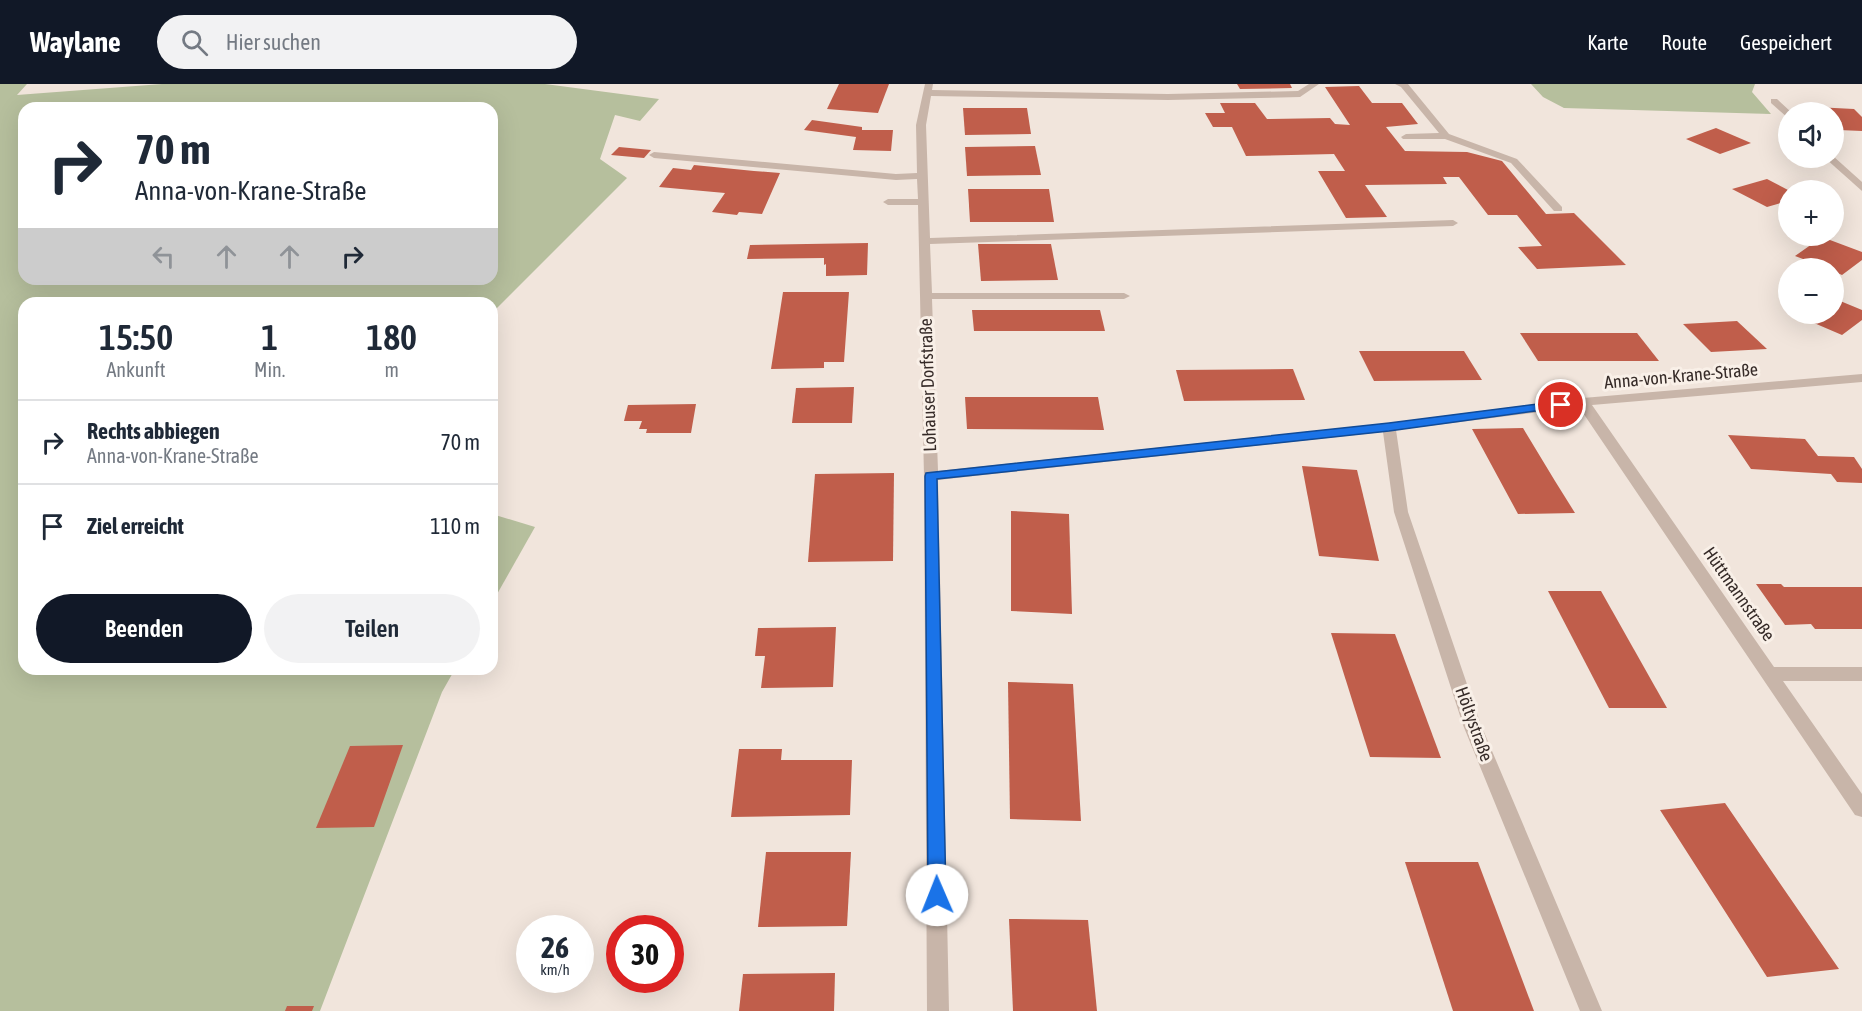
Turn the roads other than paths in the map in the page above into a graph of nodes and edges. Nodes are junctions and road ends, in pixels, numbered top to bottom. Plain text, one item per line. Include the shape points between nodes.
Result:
1 (1315, 84) edge
2 (1399, 84) edge
3 (928, 89) edge
4 (1774, 101) dead end
5 (1778, 105) edge
6 (1446, 136) junction
7 (1406, 137) dead end
8 (654, 155) dead end
9 (1841, 168) edge
10 (923, 176) junction
11 (1862, 188) edge
12 (888, 202) dead end
13 (923, 202) junction
14 (1558, 209) dead end
15 (1453, 223) dead end
16 (924, 241) junction
17 (926, 296) junction
18 (1124, 296) dead end
19 (1862, 378) edge
20 (1582, 402) junction
21 (1389, 427) junction
22 (931, 476) junction
23 (1771, 674) junction
24 (1862, 674) edge
25 (1862, 810) edge
26 (938, 1011) edge
27 (1591, 1011) edge

1 - 3 street via 1300,94 1168,97
2 - 6 street
3 - 10 street, Lohauser Dorfstraße via 921,125
4 - 5 street
6 - 7 street
6 - 14 street via 1514,161
8 - 10 street via 896,177
9 - 11 street
10 - 13 street, Lohauser Dorfstraße
12 - 13 street
13 - 16 street, Lohauser Dorfstraße
15 - 16 street
16 - 17 street, Lohauser Dorfstraße
17 - 18 street
17 - 22 street, Lohauser Dorfstraße
19 - 20 street, Anna-von-Krane-Straße
20 - 21 street, Anna-von-Krane-Straße
20 - 23 street, Hüttmannstraße
21 - 22 street, Anna-von-Krane-Straße
21 - 27 street, Höltystraße via 1401,512 1472,725
22 - 26 street, Lohauser Dorfstraße
23 - 24 street
23 - 25 street, Hüttmannstraße

